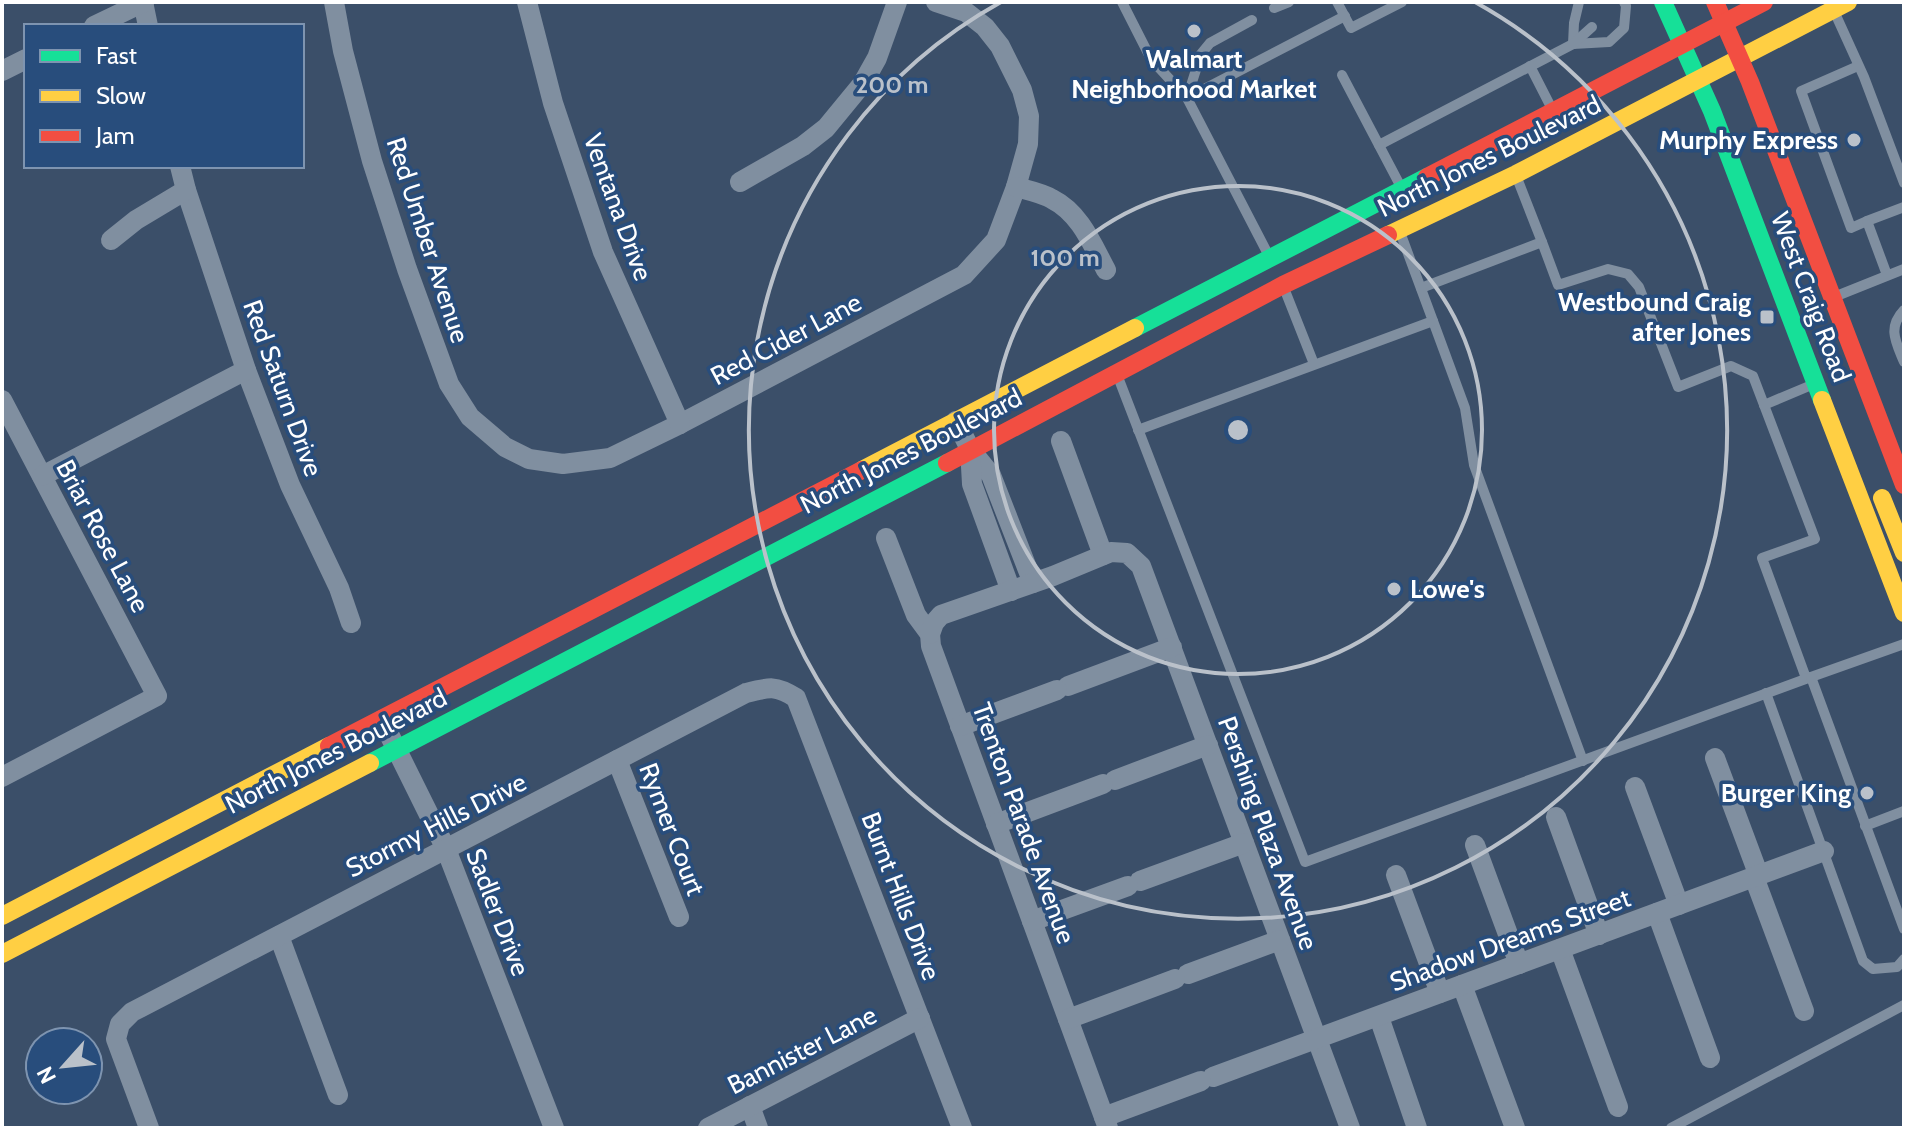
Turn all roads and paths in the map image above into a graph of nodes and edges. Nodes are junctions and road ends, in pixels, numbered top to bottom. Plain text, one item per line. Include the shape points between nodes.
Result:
1 (144, 2) edge
2 (334, 2) edge
3 (527, 2) edge
4 (897, 2) edge
5 (936, 2) edge
6 (1122, 2) edge
7 (1289, 2) edge
8 (1337, 2) edge
9 (1402, 2) edge
10 (1579, 2) edge
11 (1624, 2) edge
12 (1663, 2) edge
13 (1715, 2) edge
14 (1764, 2) edge
15 (1840, 6) edge
16 (1274, 8) dead end
17 (1345, 16) junction
18 (1252, 20) dead end
19 (1725, 22) junction
20 (98, 24) edge
21 (148, 24) edge
22 (1592, 27) dead end
23 (1573, 44) junction
24 (1684, 44) junction
25 (1740, 58) junction
26 (24, 60) edge
27 (1530, 66) junction
28 (1858, 66) junction
29 (2, 71) edge
30 (1342, 75) dead end
31 (1699, 79) junction
32 (1187, 98) junction
33 (1553, 110) junction
34 (1379, 145) junction
35 (180, 168) edge
36 (1516, 174) junction
37 (740, 182) dead end
38 (1904, 183) edge
39 (1016, 187) junction
40 (1402, 189) junction
41 (186, 190) junction
42 (1904, 207) edge
43 (1867, 221) junction
44 (1399, 230) junction
45 (111, 240) dead end
46 (1542, 242) junction
47 (1270, 258) junction
48 (1904, 269) edge
49 (1106, 270) dead end
50 (1887, 275) junction
51 (1283, 285) junction
52 (1421, 288) junction
53 (1832, 298) junction
54 (1904, 310) edge
55 (1433, 321) junction
56 (1904, 328) edge
57 (1894, 337) junction
58 (1904, 362) edge
59 (1314, 364) junction
60 (246, 370) junction
61 (1117, 374) junction
62 (1816, 383) junction
63 (2, 400) edge
64 (1764, 405) junction
65 (956, 421) junction
66 (680, 424) junction
67 (1138, 430) junction
68 (1061, 441) dead end
69 (970, 449) junction
70 (1844, 456) junction
71 (529, 459) joint
72 (42, 476) junction
73 (1904, 485) edge
74 (886, 538) dead end
75 (1904, 553) edge
76 (1103, 555) junction
77 (1033, 583) junction
78 (1011, 591) junction
79 (1904, 613) edge
80 (351, 623) dead end
81 (930, 634) junction
82 (1904, 644) edge
83 (1172, 647) junction
84 (1808, 678) junction
85 (783, 690) joint
86 (1766, 693) junction
87 (382, 720) junction
88 (960, 726) junction
89 (1208, 745) junction
90 (396, 749) junction
91 (1715, 758) dead end
92 (617, 760) junction
93 (1583, 761) junction
94 (2, 777) edge
95 (1635, 787) dead end
96 (1904, 811) edge
97 (1556, 817) dead end
98 (996, 824) junction
99 (1865, 826) junction
100 (1244, 843) junction
101 (1475, 845) dead end
102 (446, 849) junction
103 (1824, 851) junction
104 (1396, 875) dead end
105 (1756, 877) junction
106 (1679, 905) junction
107 (1657, 913) junction
108 (2, 916) edge
109 (679, 917) dead end
110 (1032, 921) junction
111 (1904, 929) edge
112 (1599, 935) junction
113 (279, 936) junction
114 (1280, 940) junction
115 (1560, 949) junction
116 (2, 954) edge
117 (1904, 959) edge
118 (1519, 964) junction
119 (1462, 985) junction
120 (1440, 993) junction
121 (1904, 1005) edge
122 (1804, 1011) dead end
123 (1379, 1017) junction
124 (920, 1018) junction
125 (1068, 1019) junction
126 (1316, 1039) junction
127 (1710, 1058) dead end
128 (338, 1095) dead end
129 (750, 1106) junction
130 (1618, 1107) dead end
131 (1106, 1122) edge
132 (149, 1128) edge
133 (554, 1128) edge
134 (708, 1128) edge
135 (758, 1128) edge
136 (962, 1128) edge
137 (1350, 1128) edge
138 (1417, 1128) edge
139 (1515, 1128) edge
140 (1671, 1128) edge

1 - 20 street
1 - 21 street
2 - 71 street, Red Umber Avenue via 372,161 449,384 470,417 505,447
3 - 66 street, Ventana Drive via 553,103 603,252
4 - 37 street via 863,83 826,128
5 - 39 street, Red Cider Lane via 966,12 985,27 1022,90 1029,116 1028,144
6 - 32 lane via 1151,59
7 - 16 lane
8 - 17 lane
9 - 17 lane via 1351,28
10 - 23 lane
11 - 23 lane via 1624,28 1609,42
12 - 24 main road, West Craig Road
13 - 19 main road, West Craig Road
14 - 19 main road, North Jones Boulevard
15 - 25 main road, North Jones Boulevard
15 - 28 lane
17 - 32 lane
18 - 32 lane via 1210,43 1201,54
19 - 24 main road, North Jones Boulevard
19 - 25 main road, West Craig Road
22 - 23 lane
23 - 27 lane
24 - 31 main road, West Craig Road
24 - 33 main road, North Jones Boulevard
25 - 31 main road, North Jones Boulevard
25 - 53 main road, West Craig Road
26 - 29 street
27 - 33 lane
27 - 34 lane
28 - 38 lane
28 - 43 lane via 1801,91 1851,228
30 - 34 lane
31 - 36 main road, North Jones Boulevard
31 - 62 main road, West Craig Road
32 - 47 lane
33 - 40 main road, North Jones Boulevard
34 - 40 lane
35 - 41 street, Red Saturn Drive
36 - 44 main road, North Jones Boulevard
36 - 46 lane
39 - 49 street via 1052,198 1070,211
39 - 66 street, Red Cider Lane via 996,240 964,275
40 - 47 main road, North Jones Boulevard
41 - 45 street
41 - 60 street, Red Saturn Drive
42 - 43 lane
43 - 50 lane
44 - 51 main road, North Jones Boulevard
44 - 52 lane
46 - 52 lane
46 - 64 lane via 1558,285 1608,269 1628,274 1639,287 1678,387 1731,366 1753,376
47 - 51 main road
47 - 65 main road, North Jones Boulevard
48 - 50 lane
50 - 53 lane
51 - 59 lane
51 - 61 main road, North Jones Boulevard
52 - 55 lane
53 - 73 main road, West Craig Road
54 - 57 lane via 1896,319
55 - 59 lane
55 - 93 lane via 1465,408 1474,465
56 - 57 lane
57 - 58 lane
59 - 67 lane
60 - 72 street
60 - 80 street, Red Saturn Drive
61 - 67 lane
61 - 69 main road, North Jones Boulevard
62 - 64 lane
62 - 70 main road, West Craig Road
63 - 72 street, Briar Rose Lane
64 - 84 lane via 1815,539 1762,558
65 - 69 street
65 - 87 main road, North Jones Boulevard
66 - 71 street, Red Cider Lane via 610,458 563,464
67 - 93 lane via 1305,862
68 - 76 street
69 - 77 street via 991,475
69 - 78 street via 972,484
69 - 90 main road, North Jones Boulevard
70 - 75 main road via 1875,483
70 - 79 main road, West Craig Road
72 - 94 street, Briar Rose Lane via 157,696
74 - 81 street, Trenton Parade Avenue via 916,615
76 - 77 street
76 - 83 street, Pershing Plaza Avenue via 1119,552 1134,558
77 - 78 street
78 - 81 street via 941,615
81 - 88 street, Trenton Parade Avenue
82 - 84 lane
83 - 88 street
83 - 89 street, Pershing Plaza Avenue
84 - 86 lane
84 - 99 lane
85 - 92 street, Stormy Hills Drive via 768,687 746,693
85 - 124 street, Burnt Hills Drive via 796,698
86 - 93 lane
86 - 103 lane
87 - 90 street, Sadler Drive
87 - 108 main road, North Jones Boulevard
88 - 98 street, Trenton Parade Avenue
89 - 98 street
89 - 100 street, Pershing Plaza Avenue
90 - 102 street, Sadler Drive
90 - 116 main road, North Jones Boulevard
91 - 105 street
92 - 102 street, Stormy Hills Drive
92 - 109 street, Rymer Court
95 - 106 street
96 - 99 lane
97 - 112 street
98 - 110 street, Trenton Parade Avenue
99 - 111 lane
100 - 110 street
100 - 114 street, Pershing Plaza Avenue
101 - 118 street
102 - 113 street, Stormy Hills Drive
102 - 133 street, Sadler Drive
103 - 105 street, Shadow Dreams Street
103 - 117 lane via 1863,961 1873,969 1897,967
104 - 120 street
105 - 106 street, Shadow Dreams Street
105 - 122 street
106 - 107 street, Shadow Dreams Street
107 - 112 street, Shadow Dreams Street
107 - 127 street
110 - 125 street, Trenton Parade Avenue
112 - 115 street, Shadow Dreams Street
113 - 128 street
113 - 132 street, Stormy Hills Drive via 132,1012 120,1024 116,1039
114 - 125 street
114 - 126 street, Pershing Plaza Avenue
115 - 118 street, Shadow Dreams Street
115 - 130 street
118 - 119 street, Shadow Dreams Street
119 - 120 street, Shadow Dreams Street
119 - 139 street
120 - 123 street, Shadow Dreams Street
121 - 140 lane
123 - 126 street, Shadow Dreams Street
123 - 138 street
124 - 129 street, Bannister Lane
124 - 136 street, Burnt Hills Drive
125 - 131 street, Trenton Parade Avenue
126 - 131 street, Shadow Dreams Street
126 - 137 street, Pershing Plaza Avenue
129 - 134 street, Bannister Lane
129 - 135 street

